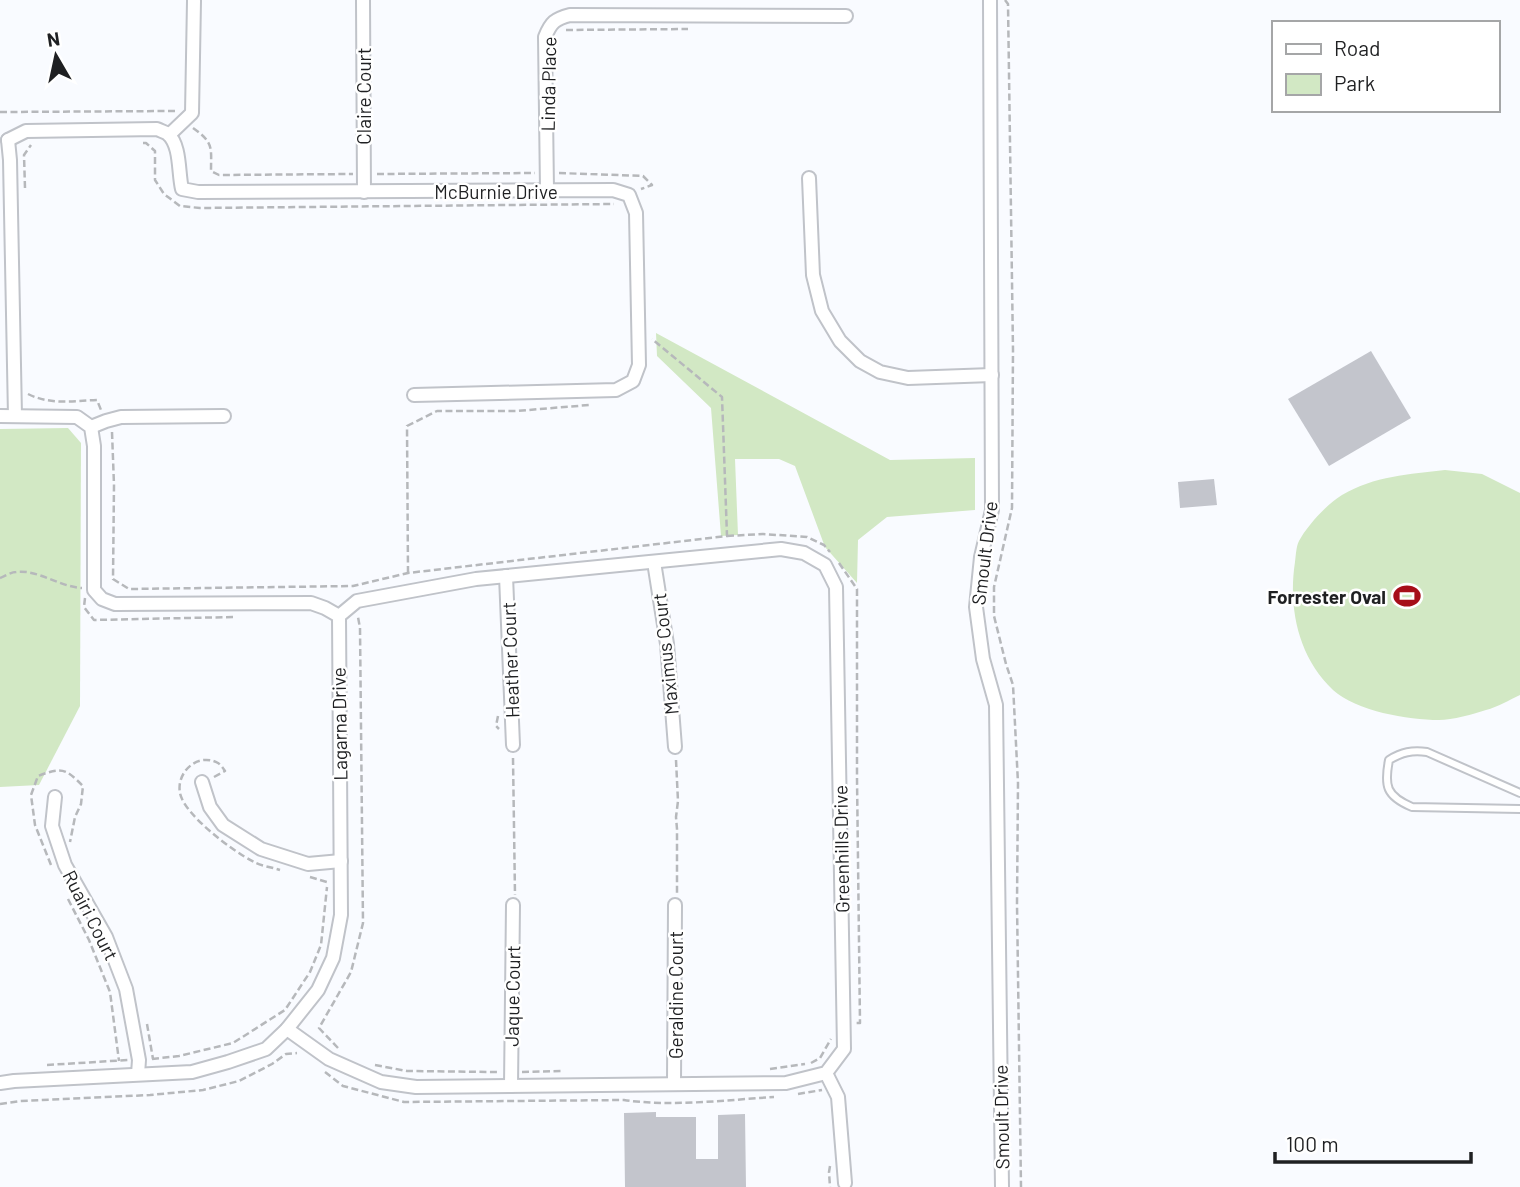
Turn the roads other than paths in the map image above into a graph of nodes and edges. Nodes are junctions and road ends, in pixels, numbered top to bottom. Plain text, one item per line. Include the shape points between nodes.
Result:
1 (363, 0) edge
2 (990, 0) edge
3 (194, 1) edge
4 (846, 16) dead end
5 (169, 135) junction
6 (4, 138) edge
7 (809, 178) dead end
8 (547, 190) junction
9 (364, 192) junction
10 (992, 375) junction
11 (414, 395) dead end
12 (0, 416) edge
13 (15, 416) junction
14 (224, 416) dead end
15 (91, 428) junction
16 (649, 562) junction
17 (506, 576) junction
18 (339, 616) junction
19 (513, 745) road end
20 (675, 747) road end
21 (202, 782) dead end
22 (1520, 793) edge
23 (55, 797) dead end
24 (1520, 809) edge
25 (341, 861) junction
26 (513, 905) road end
27 (675, 905) road end
28 (288, 1029) junction
29 (826, 1073) junction
30 (138, 1074) junction
31 (0, 1083) edge
32 (674, 1084) junction
33 (510, 1086) junction
34 (845, 1183) dead end
35 (1002, 1187) edge

1 - 9 street, Claire Court
2 - 10 street, Smoult Drive
3 - 5 street via 192,113
4 - 8 street, Linda Place via 570,15 557,19 545,37
5 - 6 street via 158,129 26,131
5 - 9 street, McBurnie Drive via 177,152 182,189
6 - 13 street via 10,160
7 - 10 street via 813,275 822,311 840,341 860,361 880,372 908,378
8 - 9 street, McBurnie Drive
8 - 11 street, McBurnie Drive via 613,190 629,195 636,213 639,365 633,381 616,390
10 - 35 street, Smoult Drive via 992,510 976,607 983,659 996,705
12 - 13 street
13 - 15 street via 77,417
14 - 15 street via 121,417
15 - 18 street via 94,590 102,599 116,604 311,603
16 - 17 street, Greenhills Drive
16 - 20 street, Maximus Court via 667,644
16 - 29 street, Greenhills Drive via 781,549 804,553 825,565 836,587 844,1049
17 - 18 street, Greenhills Drive via 357,601
17 - 19 street, Heather Court
18 - 25 street, Lagarna Drive
21 - 25 street via 210,807 223,825 261,849 308,864
22 - 24 lane via 1427,752 1402,752 1389,760 1388,790 1412,807
23 - 30 street, Ruairi Court via 52,826 65,865 106,937 126,989
25 - 28 street, Lagarna Drive via 341,915 333,958 318,990
26 - 33 street, Jaque Court via 506,1067
27 - 32 street, Geraldine Court
28 - 30 street, Lagarna Drive via 266,1049 228,1062 192,1072
28 - 33 street via 329,1059 381,1082 416,1087
29 - 32 street via 786,1083
29 - 34 street via 838,1097
30 - 31 street, Lagarna Drive
32 - 33 street

